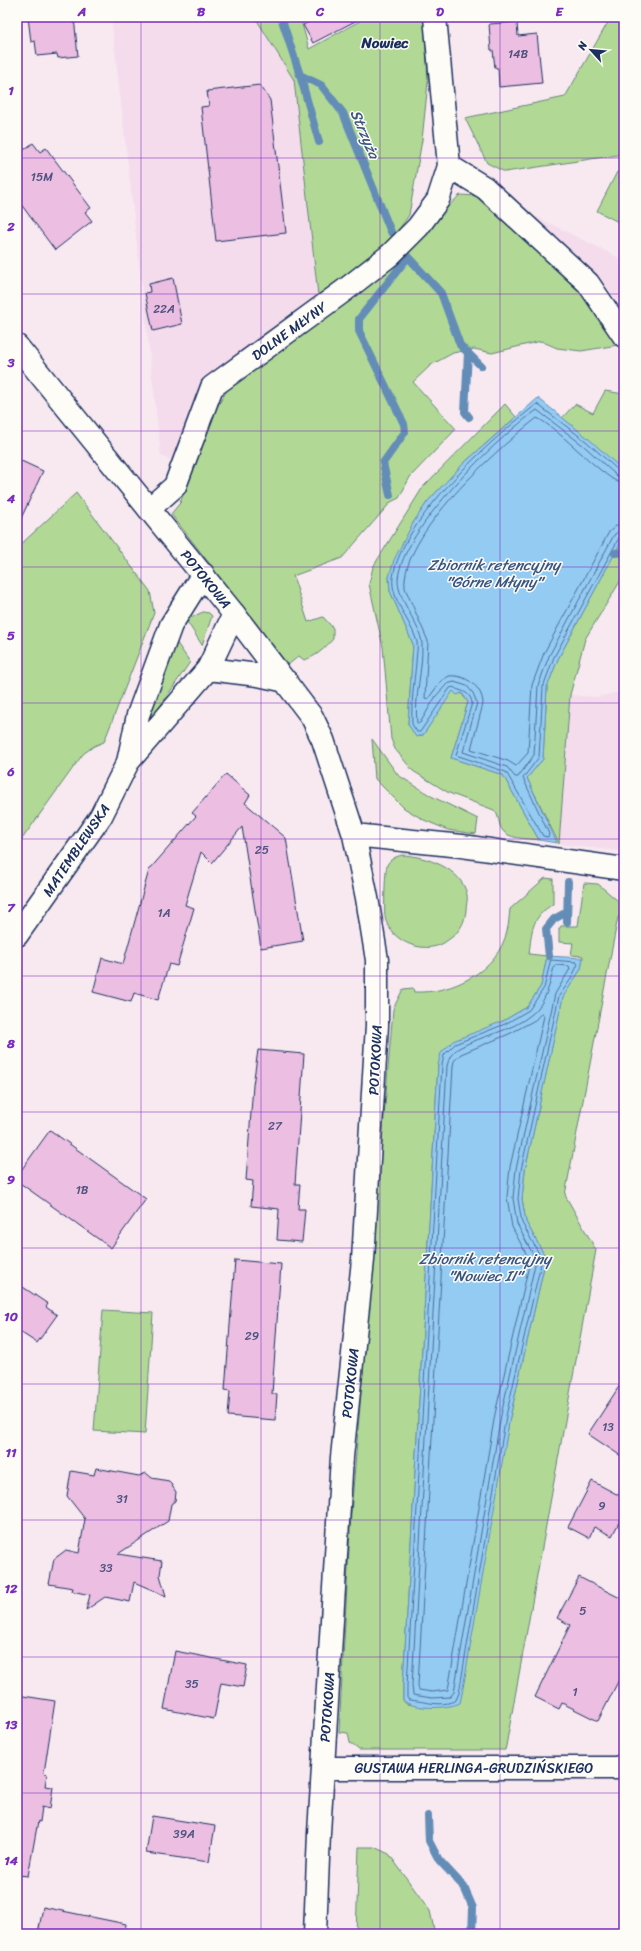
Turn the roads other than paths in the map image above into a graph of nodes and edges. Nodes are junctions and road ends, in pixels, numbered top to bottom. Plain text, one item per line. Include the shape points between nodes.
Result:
1 (435, 17) edge
2 (450, 166) junction
3 (624, 336) edge
4 (17, 346) edge
5 (149, 509) junction
6 (203, 574) junction
7 (234, 614) junction
8 (208, 669) junction
9 (286, 681) junction
10 (128, 762) junction
11 (354, 835) junction
12 (624, 869) edge
13 (17, 935) edge
14 (624, 1766) edge
15 (323, 1768) junction
16 (315, 1934) edge

1 - 2 street, DOLNE MŁYNY
2 - 3 street via 485,188 588,283
2 - 5 street, DOLNE MŁYNY via 438,200 418,227 390,255 212,387 174,486
4 - 5 street, POTOKOWA
5 - 6 street, POTOKOWA
6 - 7 street, POTOKOWA
6 - 10 street, MATEMBLEWSKA via 171,625 138,715
7 - 8 street, MATEMBLEWSKA
7 - 9 street, POTOKOWA
8 - 9 street
8 - 10 street, MATEMBLEWSKA
9 - 11 street, POTOKOWA via 312,717 323,740
10 - 13 street, MATEMBLEWSKA via 102,816
11 - 12 street via 462,846
11 - 15 street, POTOKOWA via 377,960 377,1025 363,1263 342,1457
14 - 15 street, GUSTAWA HERLINGA-GRUDZIŃSKIEGO
15 - 16 street, POTOKOWA

